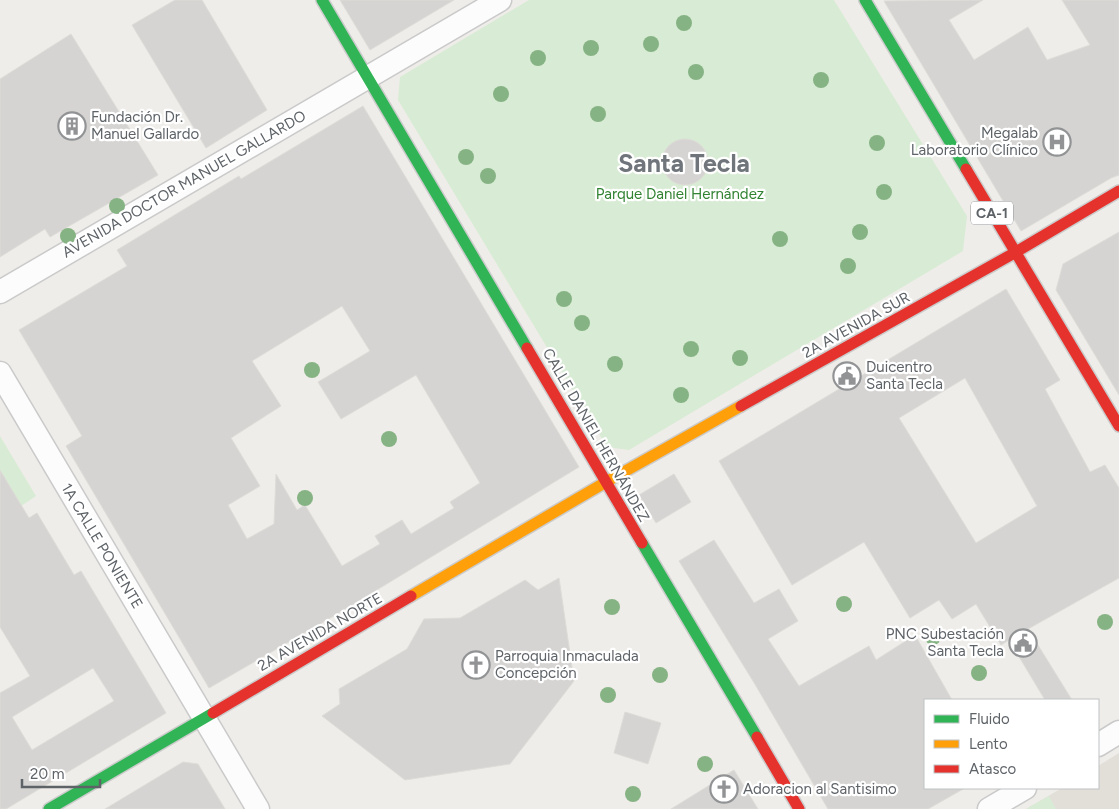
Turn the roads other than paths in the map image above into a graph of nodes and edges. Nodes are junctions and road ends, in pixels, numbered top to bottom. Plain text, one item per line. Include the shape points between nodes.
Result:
1 (322, 0) edge
2 (500, 0) edge
3 (865, 0) edge
4 (368, 77) junction
5 (1119, 191) edge
6 (1016, 252) junction
7 (0, 292) edge
8 (0, 373) edge
9 (1119, 426) edge
10 (606, 482) junction
11 (204, 718) junction
12 (1119, 732) edge
13 (1099, 744) edge
14 (1023, 789) edge
15 (49, 809) edge
16 (258, 809) edge
17 (799, 809) edge
18 (989, 809) edge

1 - 4 street, CALLE DANIEL HERNÁNDEZ
2 - 4 street, AVENIDA DOCTOR MANUEL GALLARDO
3 - 6 street, CA-1
4 - 7 street, AVENIDA DOCTOR MANUEL GALLARDO
4 - 10 street, CALLE DANIEL HERNÁNDEZ
5 - 6 street, 2A AVENIDA SUR
6 - 9 street, CA-1
6 - 10 street, 2A AVENIDA SUR
8 - 11 street, 1A CALLE PONIENTE
10 - 11 street, 2A AVENIDA NORTE
10 - 17 street, CALLE DANIEL HERNÁNDEZ
11 - 15 street, 2A AVENIDA NORTE
11 - 16 street, 1A CALLE PONIENTE
12 - 13 street
14 - 18 street

